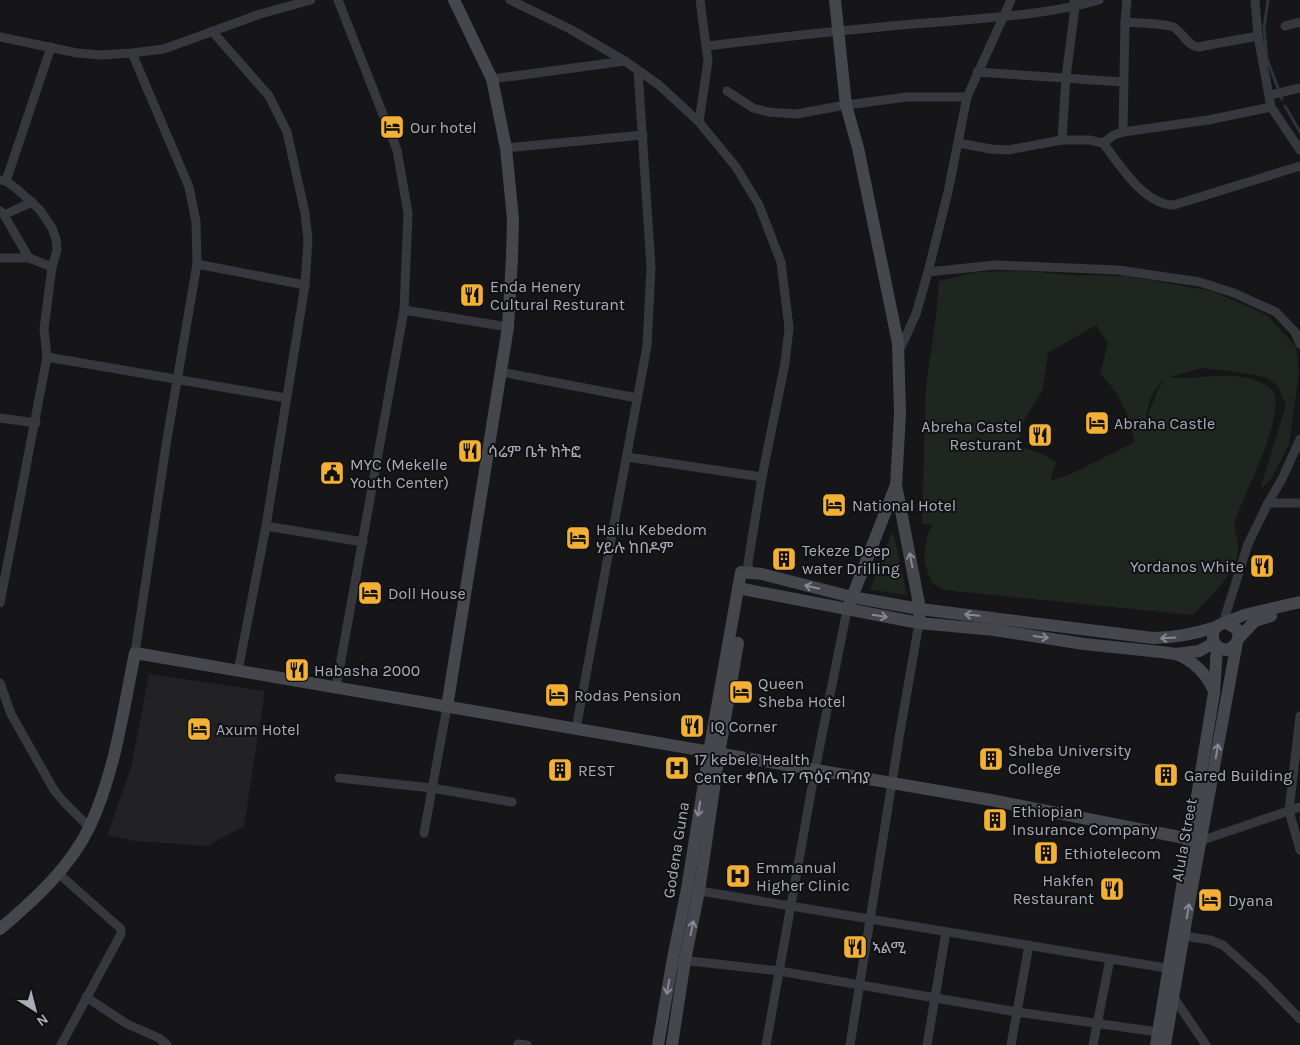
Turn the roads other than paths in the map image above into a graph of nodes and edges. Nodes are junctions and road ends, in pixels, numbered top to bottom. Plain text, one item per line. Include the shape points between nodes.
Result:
1 (311, 0) edge
2 (338, 0) edge
3 (454, 0) edge
4 (510, 0) edge
5 (700, 0) edge
6 (835, 0) edge
7 (1011, 0) edge
8 (1099, 0) edge
9 (1128, 0) edge
10 (1255, 0) edge
11 (1075, 3) edge
12 (1004, 16) junction
13 (1125, 22) junction
14 (1300, 22) edge
15 (1285, 26) dead end
16 (839, 30) junction
17 (212, 31) junction
18 (1258, 36) junction
19 (0, 37) edge
20 (707, 46) junction
21 (51, 47) junction
22 (132, 53) junction
23 (625, 61) junction
24 (638, 71) junction
25 (977, 72) junction
26 (1066, 77) junction
27 (492, 79) junction
28 (1123, 82) junction
29 (1300, 88) edge
30 (727, 91) dead end
31 (1270, 95) junction
32 (966, 97) junction
33 (846, 105) junction
34 (1271, 107) junction
35 (699, 122) junction
36 (1123, 132) junction
37 (643, 135) junction
38 (1062, 140) junction
39 (958, 143) junction
40 (1103, 143) junction
41 (506, 148) junction
42 (1300, 150) edge
43 (1300, 166) edge
44 (3, 180) edge
45 (32, 202) junction
46 (2, 213) edge
47 (0, 258) edge
48 (29, 258) junction
49 (197, 264) junction
50 (52, 266) junction
51 (928, 272) junction
52 (305, 285) junction
53 (404, 310) junction
54 (508, 327) junction
55 (1300, 344) edge
56 (899, 351) junction
57 (48, 357) junction
58 (501, 372) junction
59 (177, 380) junction
60 (286, 398) junction
61 (636, 398) junction
62 (0, 418) edge
63 (36, 423) junction
64 (1300, 439) edge
65 (627, 457) junction
66 (762, 477) junction
67 (896, 485) junction
68 (1268, 503) junction
69 (1300, 503) edge
70 (266, 526) junction
71 (364, 542) junction
72 (746, 570) junction
73 (742, 589) junction
74 (852, 597) junction
75 (1300, 602) edge
76 (0, 603) edge
77 (920, 608) junction
78 (1300, 609) edge
79 (847, 610) junction
80 (919, 623) junction
81 (995, 624) junction
82 (1222, 625) junction
83 (1238, 640) junction
84 (1216, 645) junction
85 (135, 653) junction
86 (1176, 654) junction
87 (238, 671) junction
88 (0, 683) edge
89 (336, 688) junction
90 (1214, 693) junction
91 (447, 707) junction
92 (1300, 716) edge
93 (576, 729) junction
94 (1296, 744) junction
95 (714, 753) junction
96 (1300, 755) edge
97 (815, 770) junction
98 (339, 778) dead end
99 (892, 783) junction
100 (432, 788) junction
101 (512, 802) dead end
102 (1300, 807) edge
103 (1290, 811) junction
104 (89, 827) junction
105 (424, 833) dead end
106 (1195, 840) junction
107 (1300, 850) edge
108 (58, 874) junction
109 (693, 890) junction
110 (791, 906) junction
111 (870, 919) junction
112 (0, 929) edge
113 (946, 932) junction
114 (1184, 936) junction
115 (1029, 945) junction
116 (679, 959) junction
117 (1110, 959) junction
118 (1172, 969) junction
119 (779, 971) junction
120 (860, 985) junction
121 (1169, 992) junction
122 (935, 996) junction
123 (86, 997) junction
124 (1017, 1012) junction
125 (1300, 1019) edge
126 (1097, 1023) junction
127 (1158, 1032) junction
128 (61, 1045) edge
129 (166, 1045) edge
130 (658, 1045) edge
131 (672, 1045) edge
132 (766, 1045) edge
133 (850, 1045) edge
134 (927, 1045) edge
135 (1011, 1045) edge
136 (1093, 1045) edge
137 (1156, 1045) edge
138 (1165, 1045) edge
139 (1206, 1045) edge

1 - 17 street
2 - 53 street via 397,150 408,213
3 - 27 street
4 - 23 street
5 - 20 street
6 - 16 street
7 - 12 street
8 - 11 street
9 - 13 street
10 - 18 street
11 - 12 street
11 - 26 street
12 - 16 street
12 - 25 street
13 - 18 street via 1168,25 1198,47
13 - 28 street
14 - 15 street
16 - 20 street
16 - 33 street
17 - 22 street via 164,49
17 - 52 street via 269,96 286,132 305,213 308,240
18 - 31 street
19 - 21 street
20 - 35 street via 708,62
21 - 22 street via 101,55
21 - 44 street
22 - 49 street via 188,187 196,222
23 - 24 street
23 - 27 street
24 - 35 street via 659,85
24 - 37 street
25 - 26 street
25 - 32 street
26 - 28 street
26 - 38 street
27 - 41 street
28 - 36 street
29 - 31 street
30 - 33 street via 753,108 768,112 796,114
31 - 34 street
32 - 33 street via 907,97
32 - 39 street
33 - 56 street via 858,148
34 - 36 street
34 - 42 street
35 - 66 street via 736,167 759,205 781,262 790,328
36 - 40 street
37 - 41 street
37 - 61 street via 651,267 647,346
38 - 39 street via 1008,150
38 - 40 street
39 - 51 street
40 - 43 street via 1129,178 1156,202 1165,205 1174,206
41 - 54 street via 512,219
44 - 45 street
45 - 46 street
45 - 50 street via 52,228 56,239 57,250
46 - 48 street
47 - 48 street
48 - 50 street
49 - 52 street
49 - 59 street
50 - 57 street via 44,329
51 - 55 street via 995,265 1118,270 1200,282 1276,312
51 - 56 street via 916,314
52 - 60 street
53 - 54 street
53 - 71 street
54 - 58 street
56 - 67 street
57 - 59 street
57 - 63 street
58 - 61 street
58 - 91 street
59 - 60 street
59 - 85 street
60 - 70 street
61 - 65 street
62 - 63 street
63 - 76 street
64 - 68 street
65 - 66 street
65 - 93 street
66 - 72 street
67 - 74 street
77 -> 67 street
68 - 69 street
68 - 82 street via 1248,544
70 - 71 street
70 - 87 street
71 - 89 street
72 - 73 street, Godena Guna
74 -> 72 street
73 - 79 street
73 - 95 street, Godena Guna
74 - 77 street
74 - 79 street
75 - 82 street via 1244,615
77 - 80 street
81 -> 77 street
78 - 83 street via 1255,622
79 -> 80 street
79 - 97 street
80 - 81 street
80 - 99 street
82 -> 81 street via 1190,635 1153,638
81 -> 86 street via 1084,644
82 - 83 street via 1234,626
82 - 84 street via 1212,635
83 - 84 street via 1235,646 1226,650
106 -> 83 street, Alula Street
84 - 86 street
84 - 90 street, Alula Street
85 - 87 street
85 - 104 street via 113,764
86 - 90 street via 1200,670
87 - 89 street
88 - 104 street via 11,714 54,790
89 - 91 street
90 - 106 street, Alula Street
91 - 93 street
91 - 100 street
92 - 94 street
93 - 95 street
94 - 96 street
94 - 103 street
95 - 97 street
95 - 109 street, Godena Guna
97 - 99 street
97 - 110 street
98 - 100 street
99 - 106 street
99 - 111 street
100 - 101 street
100 - 105 street
102 - 103 street
103 - 106 street
103 - 107 street
104 - 108 street
114 -> 106 street, Alula Street
106 - 118 street, Alula Street
108 - 112 street
108 - 123 street via 121,929
109 - 110 street
109 - 116 street, Godena Guna
110 - 111 street
110 - 119 street
111 - 113 street
111 - 120 street
113 - 115 street
113 - 122 street
114 - 118 street, Alula Street
114 - 125 street via 1223,945
115 - 117 street
115 - 124 street
116 - 119 street
116 -> 130 street, Godena Guna
116 - 131 street, Godena Guna
117 - 118 street
117 - 126 street
118 - 121 street, Alula Street
119 - 120 street
119 - 132 street
120 - 122 street
120 - 133 street
121 - 127 street, Alula Street
121 - 138 street, Alula Street
121 - 139 street
122 - 124 street
122 - 134 street
123 - 128 street
123 - 129 street
124 - 126 street
124 - 135 street
126 - 127 street
126 - 136 street
127 - 137 street, Alula Street

